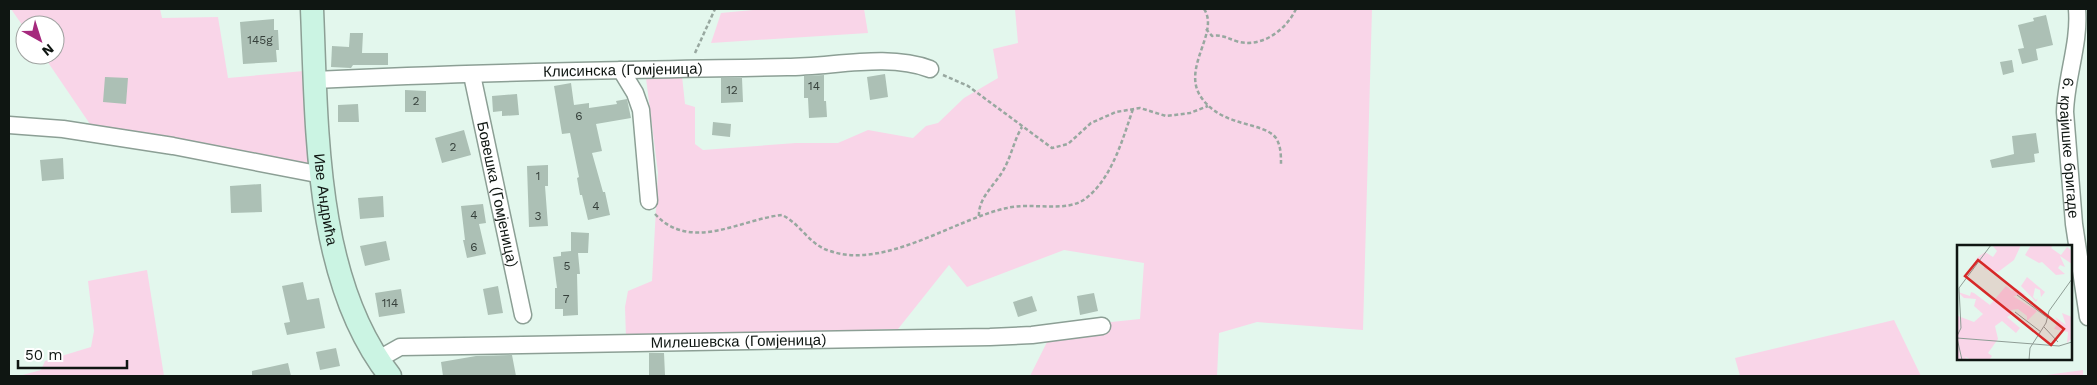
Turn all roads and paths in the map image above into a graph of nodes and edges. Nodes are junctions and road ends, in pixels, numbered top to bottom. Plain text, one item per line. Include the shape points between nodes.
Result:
1 (312, 9) edge
2 (715, 9) edge
3 (1204, 9) edge
4 (1296, 9) edge
5 (2077, 9) edge
6 (1206, 29) junction
7 (688, 69) junction
8 (930, 69) joint
9 (621, 70) junction
10 (472, 75) junction
11 (315, 80) junction
12 (1208, 106) junction
13 (1132, 109) junction
14 (9, 124) edge
15 (1022, 127) junction
16 (1280, 164) dead end
17 (322, 175) junction
18 (649, 201) joint
19 (979, 216) junction
20 (523, 315) dead end
21 (2088, 317) edge
22 (1102, 326) dead end
23 (384, 368) edge

1 - 11 street, Иве Андрића
2 - 7 path
3 - 6 path via 1209,19
4 - 6 path via 1283,28 1256,42 1212,36
5 - 21 street, 6. крајишке бригаде via 2065,112 2074,224
6 - 12 path via 1194,72 1199,95
7 - 8 street, Клисинска (Гомјеница) via 821,67 885,62 908,63
7 - 9 street, Клисинска (Гомјеница)
8 - 15 path via 968,86
9 - 10 street, Клисинска (Гомјеница)
9 - 18 street via 641,110
10 - 11 street, Клисинска (Гомјеница)
10 - 20 street, Бовешка (Гомјеница)
11 - 17 street, Иве Андрића
12 - 13 path via 1190,113 1166,116 1150,110
12 - 16 path via 1228,119 1271,133 1279,144
13 - 15 path via 1105,116 1091,123 1068,144 1052,148
13 - 19 path via 1116,153 1101,182 1087,198 1073,205 1021,205
14 - 17 street via 164,145
15 - 19 path via 1013,141 1010,157 979,205
17 - 23 street, Иве Андрића via 339,275 356,320
18 - 19 path via 661,219 683,230 696,232 722,231 782,215 819,246 846,255 891,250
22 - 23 street, Милешевска (Гомјеница) via 1032,335 400,347

